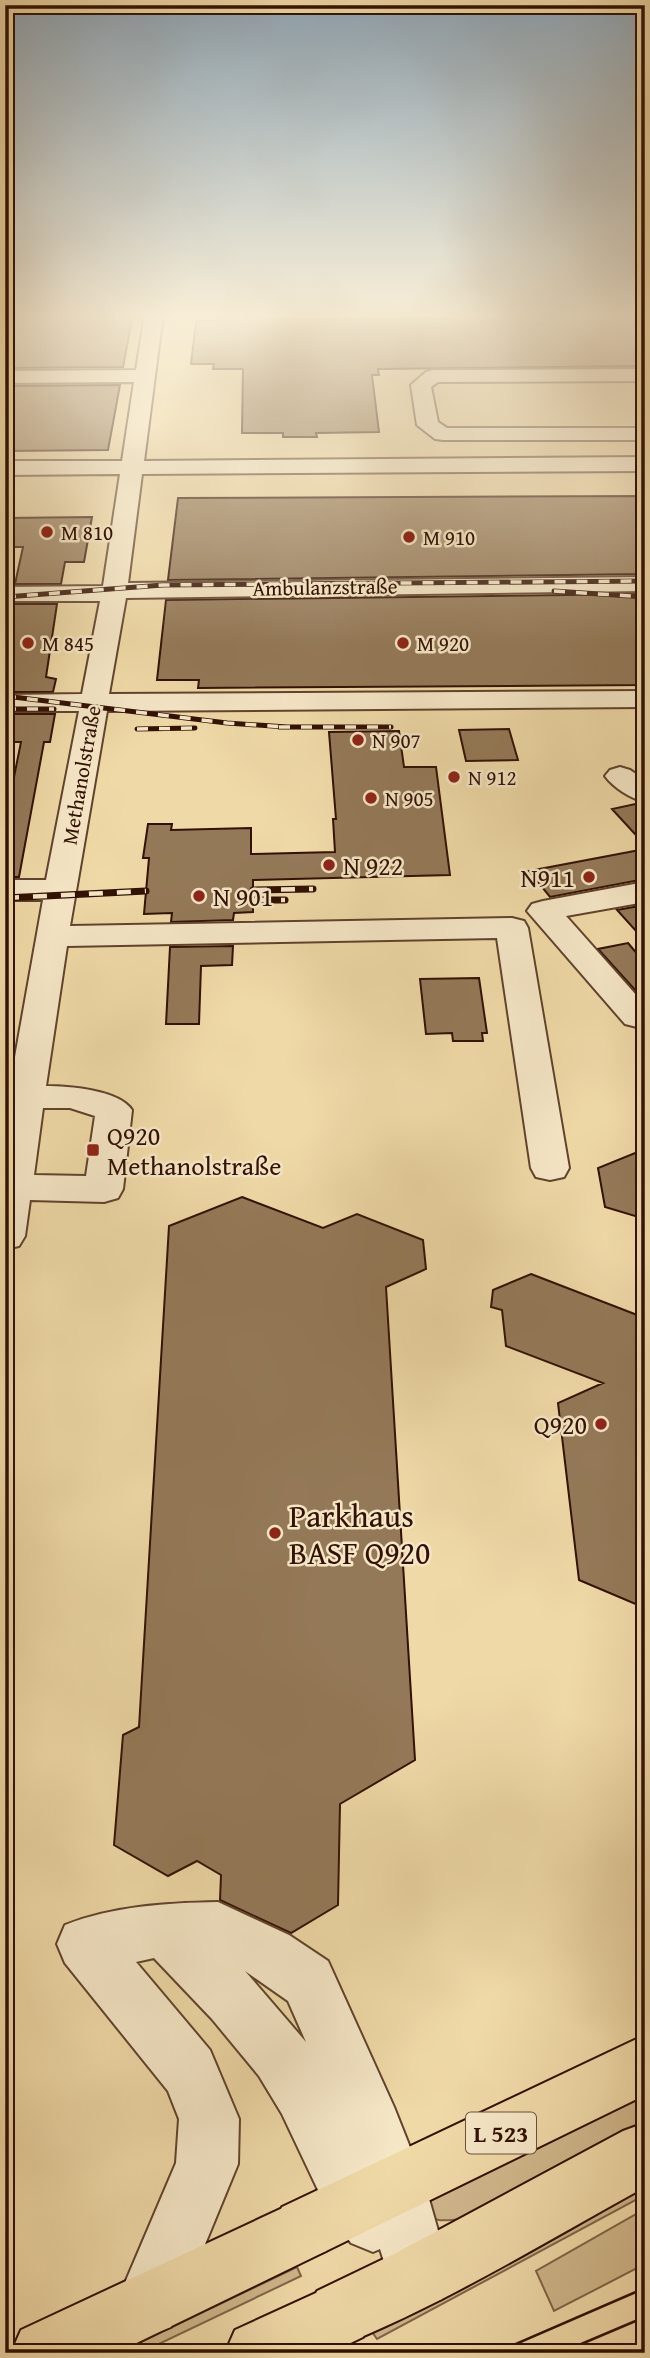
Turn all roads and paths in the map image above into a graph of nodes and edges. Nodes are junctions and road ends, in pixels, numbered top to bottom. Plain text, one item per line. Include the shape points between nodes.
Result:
1 (138, 424) edge
2 (428, 424) edge
3 (645, 434) edge
4 (645, 464) edge
5 (132, 467) junction
6 (5, 468) edge
7 (645, 584) edge
8 (114, 593) junction
9 (5, 594) edge
10 (645, 699) edge
11 (93, 702) junction
12 (5, 703) edge
13 (620, 776) dead end
14 (645, 793) edge
15 (5, 890) edge
16 (62, 890) junction
17 (645, 892) edge
18 (54, 936) junction
19 (642, 1020) edge
20 (21, 1030) edge
21 (28, 1097) junction
22 (12, 1145) edge
23 (550, 1168) dead end
24 (12, 1187) junction
25 (5, 1236) edge
26 (645, 2064) edge
27 (645, 2153) edge
28 (352, 2205) junction
29 (419, 2276) junction
30 (148, 2304) junction
31 (44, 2353) edge
32 (258, 2353) edge

1 - 5 street, Methanolstraße
2 - 3 street via 443,434
4 - 5 street
5 - 6 street
5 - 8 street, Methanolstraße
7 - 8 street, Ambulanzstraße via 137,589
8 - 9 street, Ambulanzstraße
8 - 11 street, Methanolstraße
10 - 11 street
11 - 12 street
11 - 16 street, Methanolstraße
13 - 14 street
15 - 16 street
16 - 18 street, Methanolstraße
17 - 19 street via 543,911
18 - 20 street, Methanolstraße
18 - 23 street via 512,928
20 - 21 street, Methanolstraße
21 - 22 street, Methanolstraße
21 - 24 street via 74,1097 114,1110 104,1189
22 - 24 street, Methanolstraße
24 - 25 street, Methanolstraße
26 - 28 main road, L 523
27 - 29 main road
28 - 29 street
28 - 30 main road, L 523
28 - 30 street via 373,2128 308,1981 269,1954 218,1929 164,1930 85,1944 189,2071 209,2119 207,2164
29 - 32 main road
30 - 31 main road, L 523

